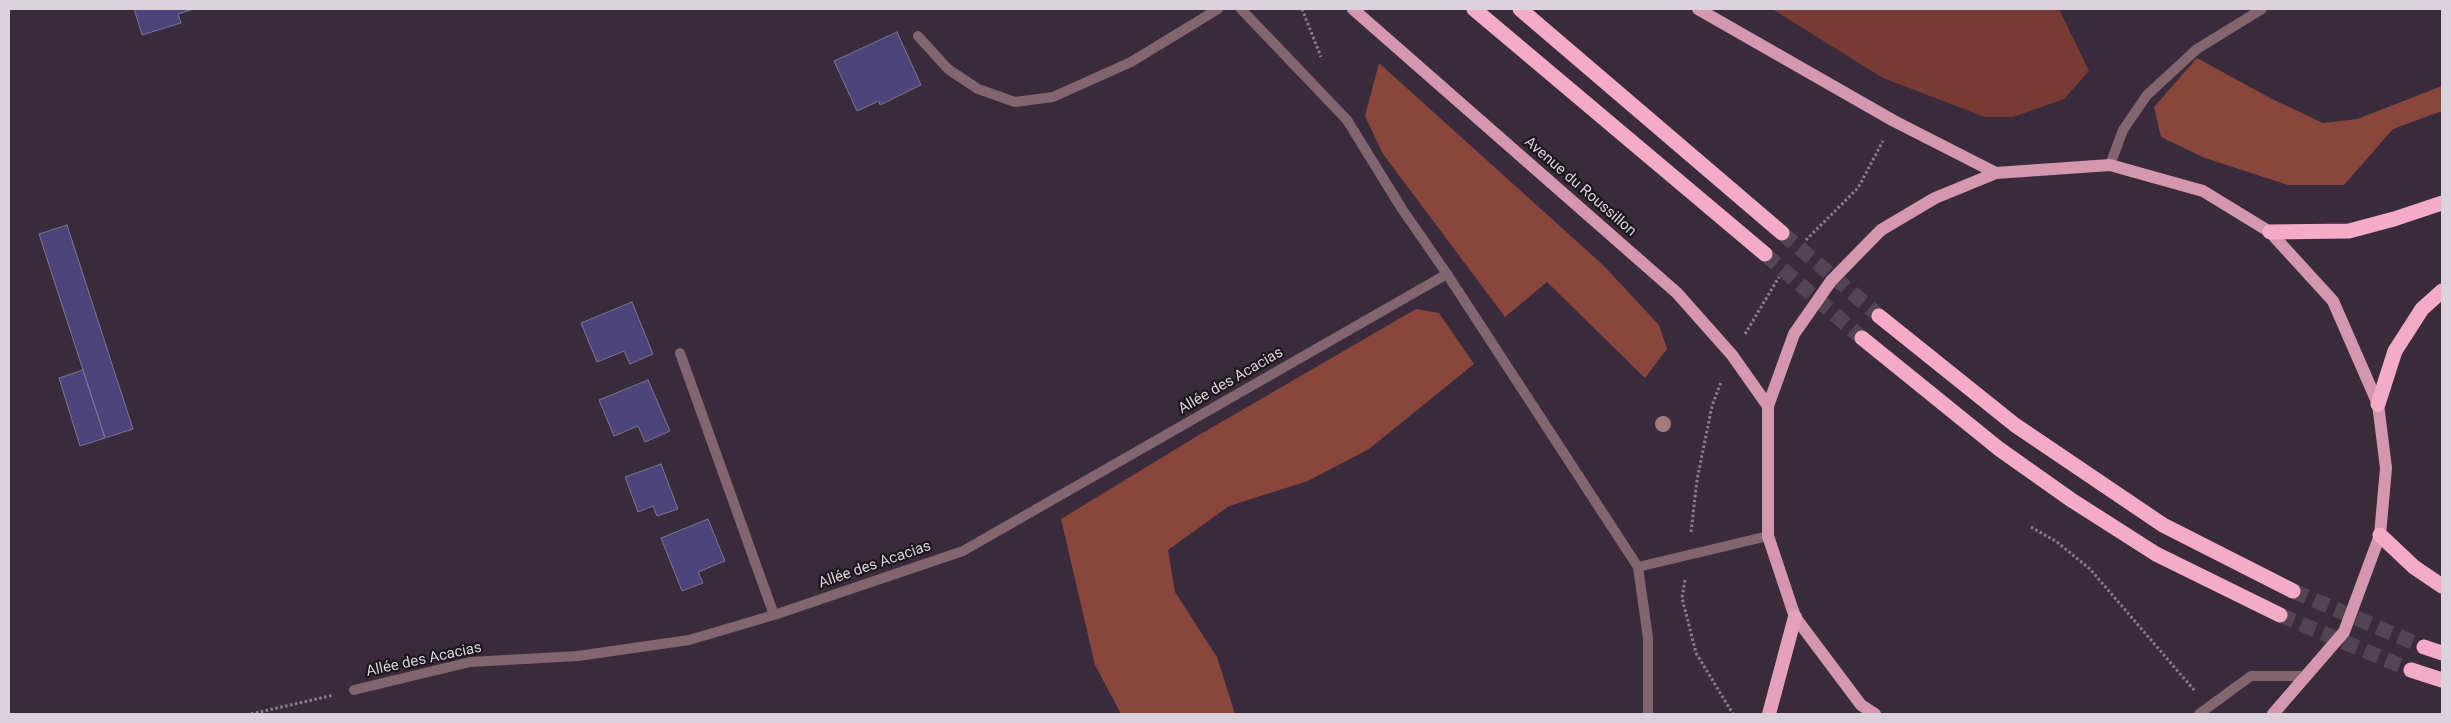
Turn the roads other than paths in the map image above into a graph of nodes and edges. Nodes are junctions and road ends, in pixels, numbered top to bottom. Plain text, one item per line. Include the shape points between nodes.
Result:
1 (1218, 9) edge
2 (1241, 9) edge
3 (1354, 9) edge
4 (1474, 9) edge
5 (1520, 9) edge
6 (1698, 9) edge
7 (2262, 9) edge
8 (918, 36) dead end
9 (2110, 165) junction
10 (1996, 173) junction
11 (2442, 203) edge
12 (2270, 232) junction
13 (1782, 233) tunnel mouth
14 (1765, 254) tunnel mouth
15 (1447, 274) junction
16 (2442, 291) edge
17 (1879, 316) tunnel mouth
18 (1862, 338) tunnel mouth
19 (680, 353) dead end
20 (2378, 404) junction
21 (1768, 406) junction
22 (2380, 535) junction
23 (1768, 536) junction
24 (1638, 567) junction
25 (2442, 586) edge
26 (2293, 591) tunnel mouth
27 (774, 615) junction
28 (2280, 615) tunnel mouth
29 (1795, 617) junction
30 (2424, 647) tunnel mouth
31 (2442, 653) edge
32 (2411, 670) tunnel mouth
33 (2306, 676) junction
34 (2442, 680) edge
35 (354, 690) road end
36 (1648, 714) edge
37 (1768, 714) edge
38 (1875, 714) edge
39 (2199, 714) edge
40 (2273, 714) edge

1 - 8 street via 1132,62 1054,97 1015,102 978,89 948,69
2 - 15 street via 1347,120
3 - 21 main road, Avenue du Roussillon via 1677,293 1732,355
4 - 14 highway
5 - 13 highway
6 - 10 main road via 1894,121
7 - 9 street via 2197,49 2147,95 2123,130
9 - 10 main road
9 - 12 main road via 2203,191
10 - 21 main road via 1935,198 1880,230 1868,242 1831,281 1794,334
11 - 12 highway via 2349,231
12 - 20 main road via 2333,301
15 - 24 street
15 - 27 street, Allée des Acacias via 963,551
16 - 20 highway via 2422,309 2395,351
17 - 26 highway via 2015,425 2163,525
18 - 28 highway via 1998,448 2073,501 2156,554
19 - 27 street
20 - 22 main road via 2386,468
21 - 23 main road
22 - 25 highway via 2414,567
22 - 33 main road via 2344,632
23 - 24 street
23 - 29 main road
24 - 36 street via 1648,638
27 - 35 street, Allée des Acacias via 689,640 578,656 470,662
29 - 37 highway
29 - 38 main road via 1861,705
30 - 31 highway
32 - 34 highway
33 - 39 street via 2251,676
33 - 40 main road

